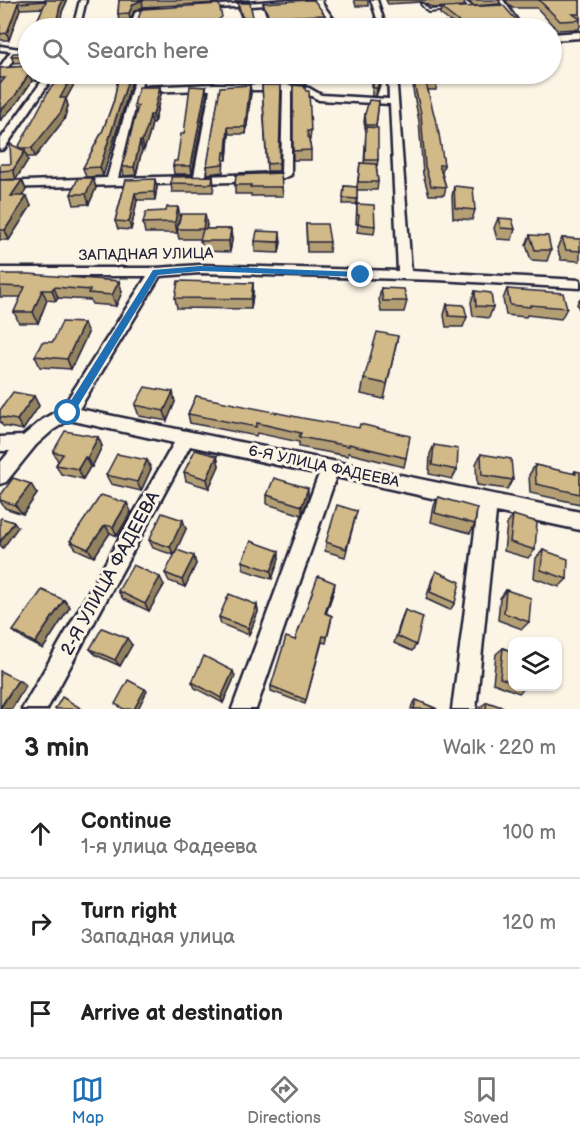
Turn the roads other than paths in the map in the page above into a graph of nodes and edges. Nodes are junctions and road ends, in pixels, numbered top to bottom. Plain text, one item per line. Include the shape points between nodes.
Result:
1 (83, 0) edge
2 (319, 0) edge
3 (374, 0) edge
4 (461, 0) edge
5 (501, 0) edge
6 (422, 5) dead end
7 (507, 7) junction
8 (189, 8) edge
9 (484, 8) edge
10 (495, 8) edge
11 (166, 9) edge
12 (462, 9) edge
13 (474, 9) junction
14 (451, 10) edge
15 (78, 18) edge
16 (136, 18) edge
17 (330, 18) edge
18 (380, 18) edge
19 (515, 18) edge
20 (580, 35) edge
21 (562, 36) edge
22 (0, 48) edge
23 (18, 69) edge
24 (1, 70) edge
25 (44, 84) edge
26 (138, 84) edge
27 (393, 84) edge
28 (215, 87) junction
29 (287, 88) junction
30 (136, 90) junction
31 (394, 102) junction
32 (0, 147) edge
33 (199, 180) junction
34 (112, 181) junction
35 (0, 185) edge
36 (156, 272) junction
37 (0, 273) edge
38 (405, 275) junction
39 (580, 284) edge
40 (68, 413) junction
41 (186, 437) junction
42 (26, 443) junction
43 (0, 444) edge
44 (330, 468) junction
45 (0, 477) edge
46 (488, 501) junction
47 (580, 521) edge
48 (34, 709) edge
49 (244, 709) edge
50 (464, 709) edge

1 - 15 street
2 - 8 street
2 - 17 street
3 - 18 street
4 - 13 lane
5 - 7 lane
6 - 14 lane via 428,11
7 - 10 lane
7 - 19 lane
9 - 13 lane
11 - 16 street via 143,11
12 - 13 lane
20 - 21 main road
22 - 24 street via 16,49
23 - 24 main road
25 - 32 street
26 - 30 street
27 - 31 street
28 - 29 street
28 - 30 street
28 - 33 street
29 - 31 street via 306,90 319,97
29 - 33 street via 286,175
30 - 34 street
31 - 38 street
33 - 34 street
34 - 35 street
36 - 37 street, ЗАПАДНАЯ УЛИЦА
36 - 38 street, ЗАПАДНАЯ УЛИЦА via 200,269
36 - 40 street
38 - 39 street, ЗАПАДНАЯ УЛИЦА
40 - 41 street, 6-Я УЛИЦА ФАДЕЕВА
40 - 42 street via 51,420
41 - 44 street, 6-Я УЛИЦА ФАДЕЕВА
41 - 48 street, 2-Я УЛИЦА ФАДЕЕВА
42 - 43 street
42 - 45 street
44 - 46 street, 6-Я УЛИЦА ФАДЕЕВА
44 - 49 street
46 - 47 street, 6-Я УЛИЦА ФАДЕЕВА
46 - 50 street

